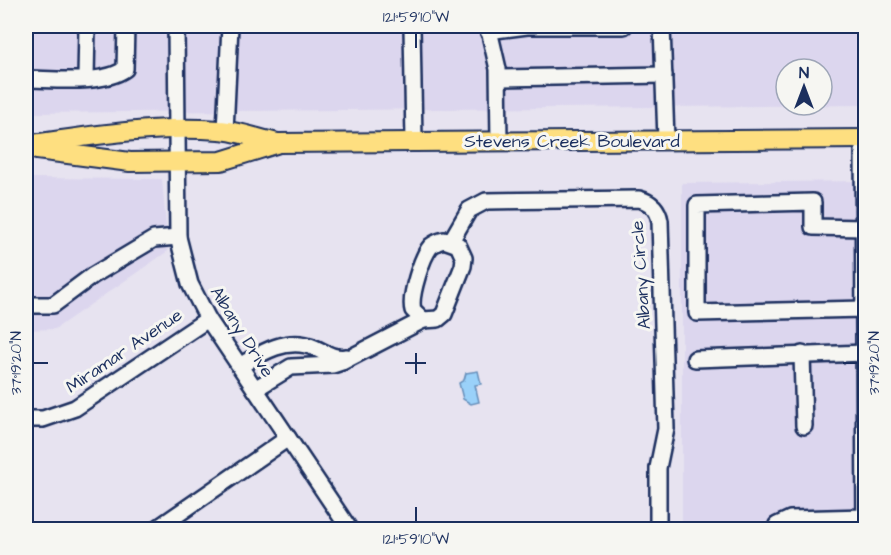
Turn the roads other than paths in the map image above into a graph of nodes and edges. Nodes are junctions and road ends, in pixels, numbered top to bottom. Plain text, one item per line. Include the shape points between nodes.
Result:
1 (87, 26) edge
2 (126, 26) edge
3 (176, 26) edge
4 (230, 26) edge
5 (412, 26) edge
6 (624, 26) edge
7 (662, 26) edge
8 (488, 28) edge
9 (664, 75) junction
10 (86, 78) junction
11 (499, 78) junction
12 (26, 79) edge
13 (176, 130) junction
14 (225, 131) junction
15 (864, 139) edge
16 (666, 140) junction
17 (499, 141) junction
18 (414, 142) junction
19 (278, 143) junction
20 (26, 147) edge
21 (176, 162) junction
22 (864, 228) junction
23 (178, 237) junction
24 (452, 241) junction
25 (26, 305) edge
26 (865, 309) edge
27 (208, 319) junction
28 (423, 320) junction
29 (313, 347) junction
30 (865, 353) edge
31 (802, 354) junction
32 (350, 357) junction
33 (695, 358) dead end
34 (312, 365) junction
35 (240, 366) junction
36 (255, 389) junction
37 (26, 419) edge
38 (804, 426) dead end
39 (288, 438) junction
40 (865, 523) edge
41 (155, 530) edge
42 (350, 530) edge
43 (658, 530) edge
44 (777, 530) edge

1 - 10 street
2 - 10 street via 125,69 113,76
3 - 13 street, Albany Drive
4 - 14 street
5 - 18 street
6 - 8 street
7 - 9 street
8 - 11 street
9 - 11 street
9 - 16 street
10 - 12 street
11 - 17 street
13 - 14 main road, Stevens Creek Boulevard
13 - 20 main road, Stevens Creek Boulevard via 130,130
13 - 21 street, Albany Drive
14 - 19 main road, Stevens Creek Boulevard
15 - 16 main road, Stevens Creek Boulevard
15 - 22 street
16 - 17 main road, Stevens Creek Boulevard
17 - 18 main road, Stevens Creek Boulevard
18 - 19 main road, Stevens Creek Boulevard
19 - 21 main road, Stevens Creek Boulevard via 221,161
20 - 21 main road, Stevens Creek Boulevard via 130,162
21 - 23 street, Albany Drive
22 - 26 street
22 - 26 street via 813,227 813,202 698,205 697,313
23 - 25 street via 154,239 53,305
23 - 27 street, Albany Drive via 190,284
24 - 28 street via 464,258 452,298 438,319
24 - 28 street via 437,242 427,253 411,303 412,310
24 - 43 street, Albany Circle via 469,210 486,201 639,199 657,210 666,418 658,468
26 - 30 street
27 - 35 street, Albany Drive
27 - 37 street, Miramar Avenue via 75,408 43,419
28 - 32 street
29 - 32 street via 335,358
29 - 34 street
29 - 35 street via 299,344 271,348
30 - 31 street
30 - 40 street
31 - 33 street
31 - 38 street
32 - 34 street via 333,365
34 - 36 street via 291,368
35 - 36 street, Albany Drive
36 - 39 street, Albany Drive
39 - 41 street
39 - 42 street, Albany Drive
40 - 44 street via 790,519 777,525

